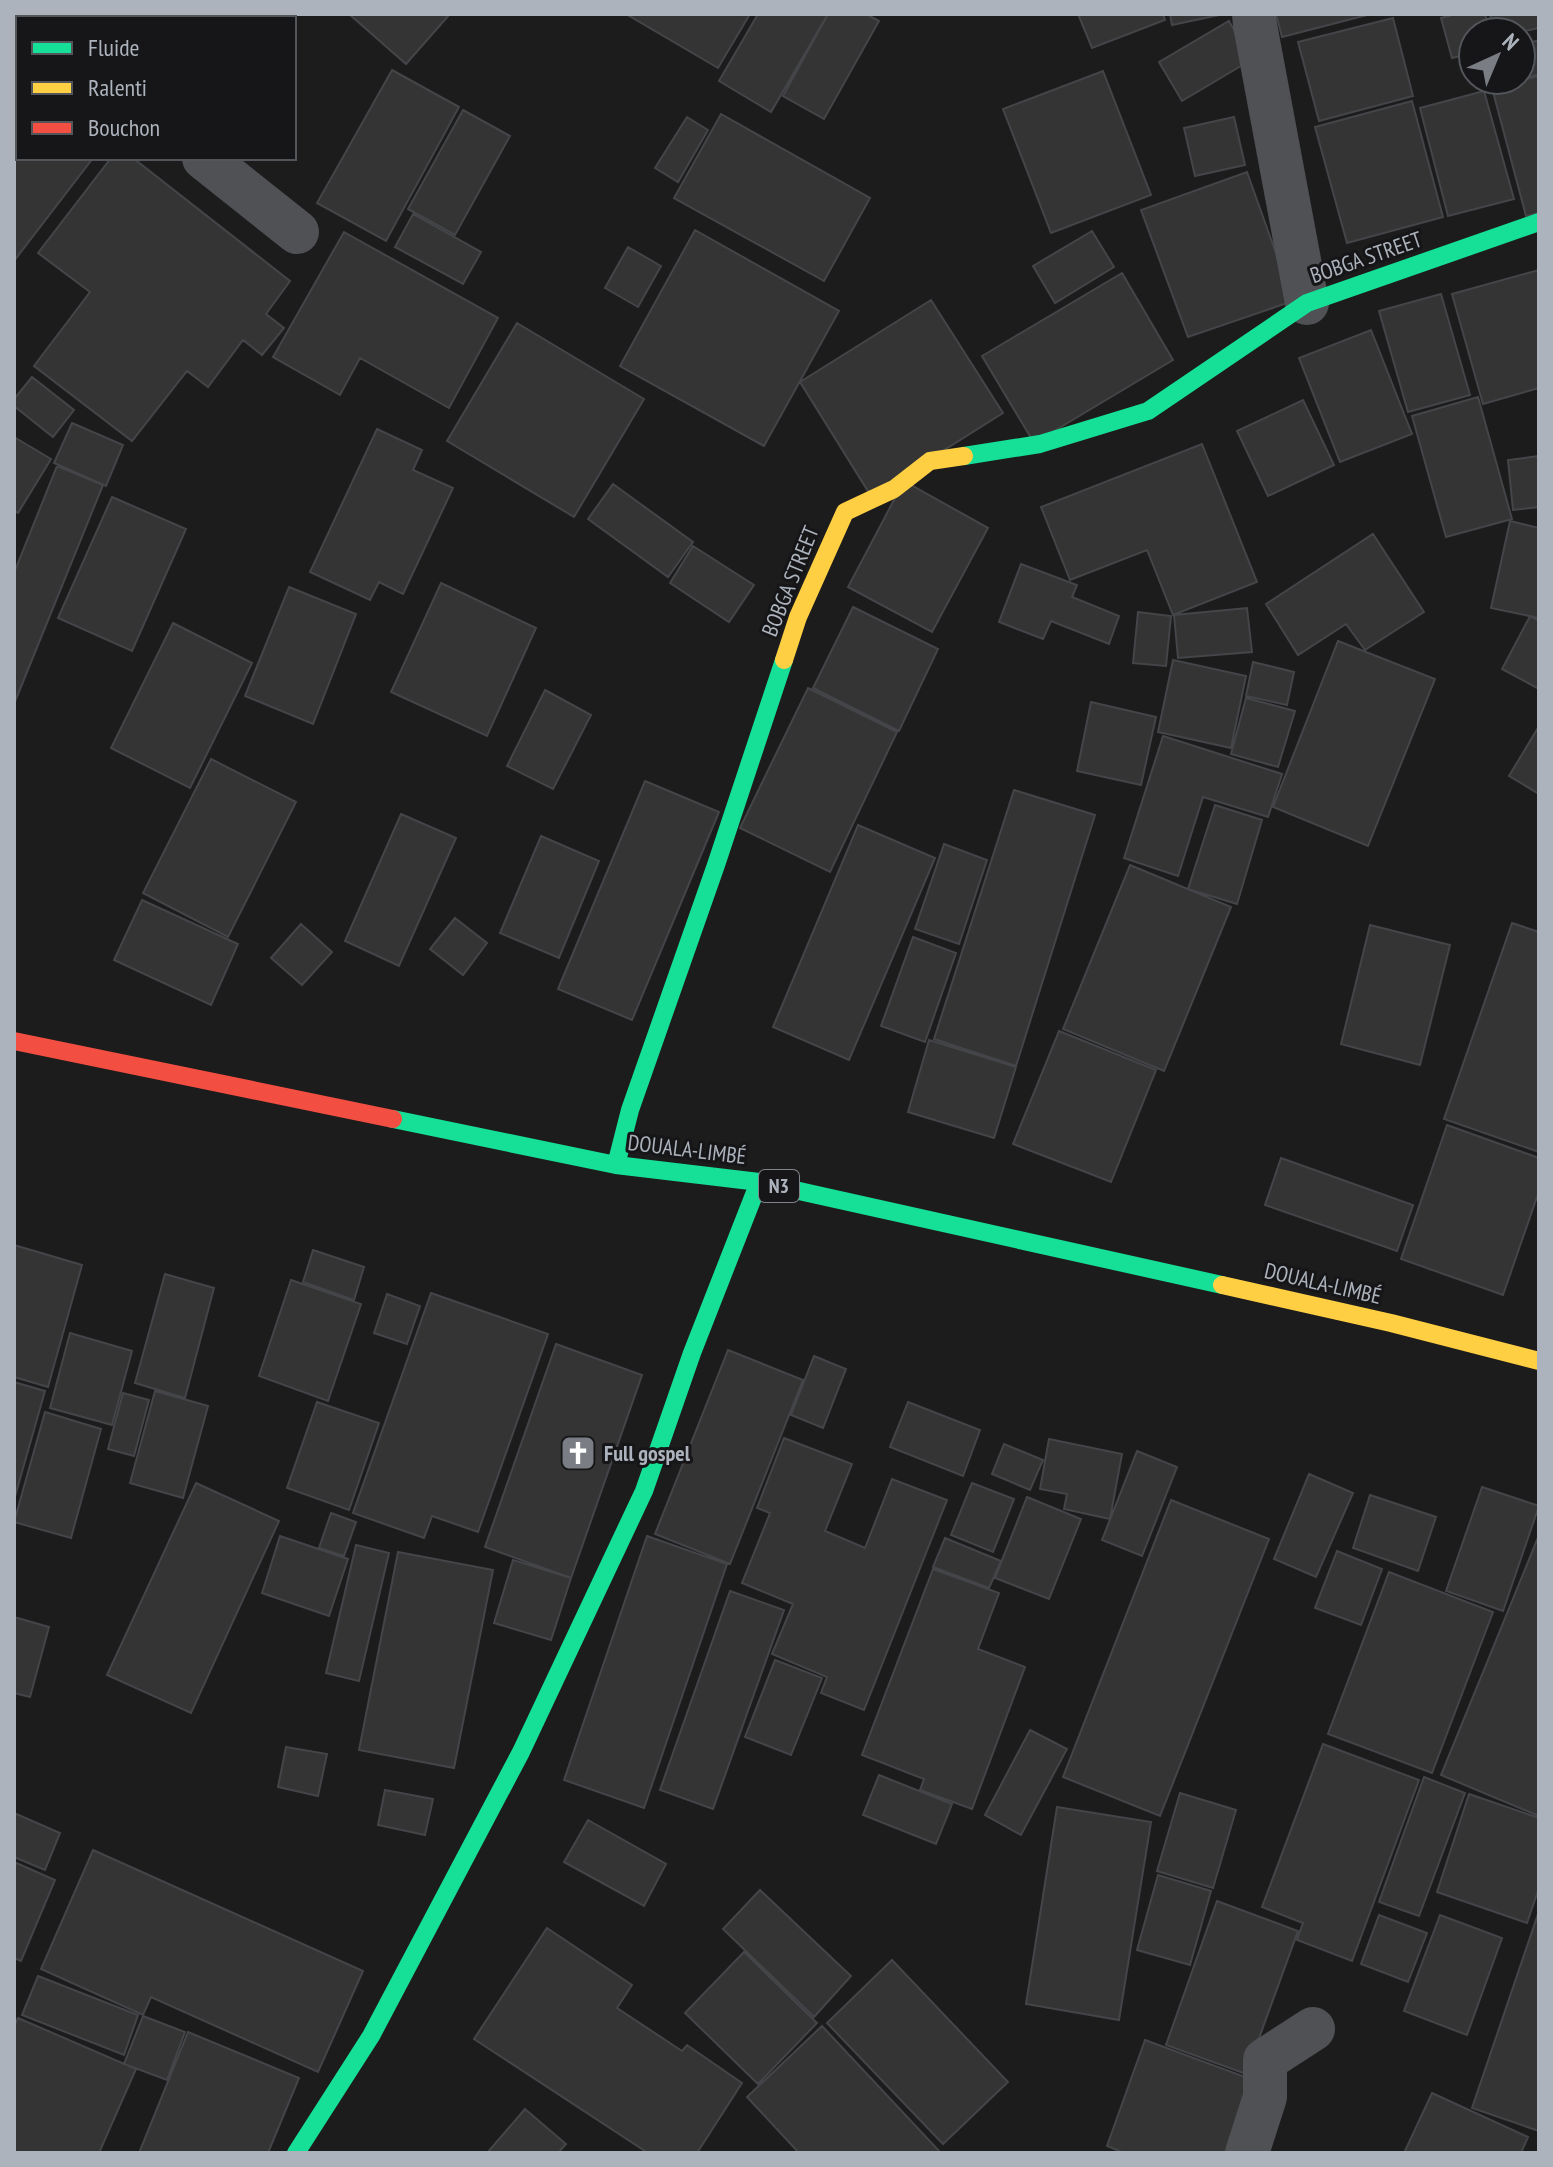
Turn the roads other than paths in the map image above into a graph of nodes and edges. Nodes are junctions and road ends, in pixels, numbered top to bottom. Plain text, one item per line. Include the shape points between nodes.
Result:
1 (1254, 14) edge
2 (207, 160) edge
3 (1539, 222) edge
4 (297, 232) dead end
5 (1307, 303) junction
6 (14, 1041) edge
7 (616, 1165) junction
8 (759, 1182) junction
9 (1539, 1361) edge
10 (1313, 2029) dead end
11 (296, 2153) edge
12 (1247, 2153) edge

1 - 5 street
2 - 4 street
3 - 5 main road, BOBGA STREET
5 - 7 main road, BOBGA STREET via 1148,411 1040,444 930,461 894,489 845,512 798,617 630,1110
6 - 7 main road, DOUALA-LIMBÉ / N3
7 - 8 main road, DOUALA-LIMBÉ / N3
8 - 9 main road, DOUALA-LIMBÉ / N3
8 - 11 main road via 644,1491 521,1752 371,2036
10 - 12 street via 1265,2060 1265,2097

